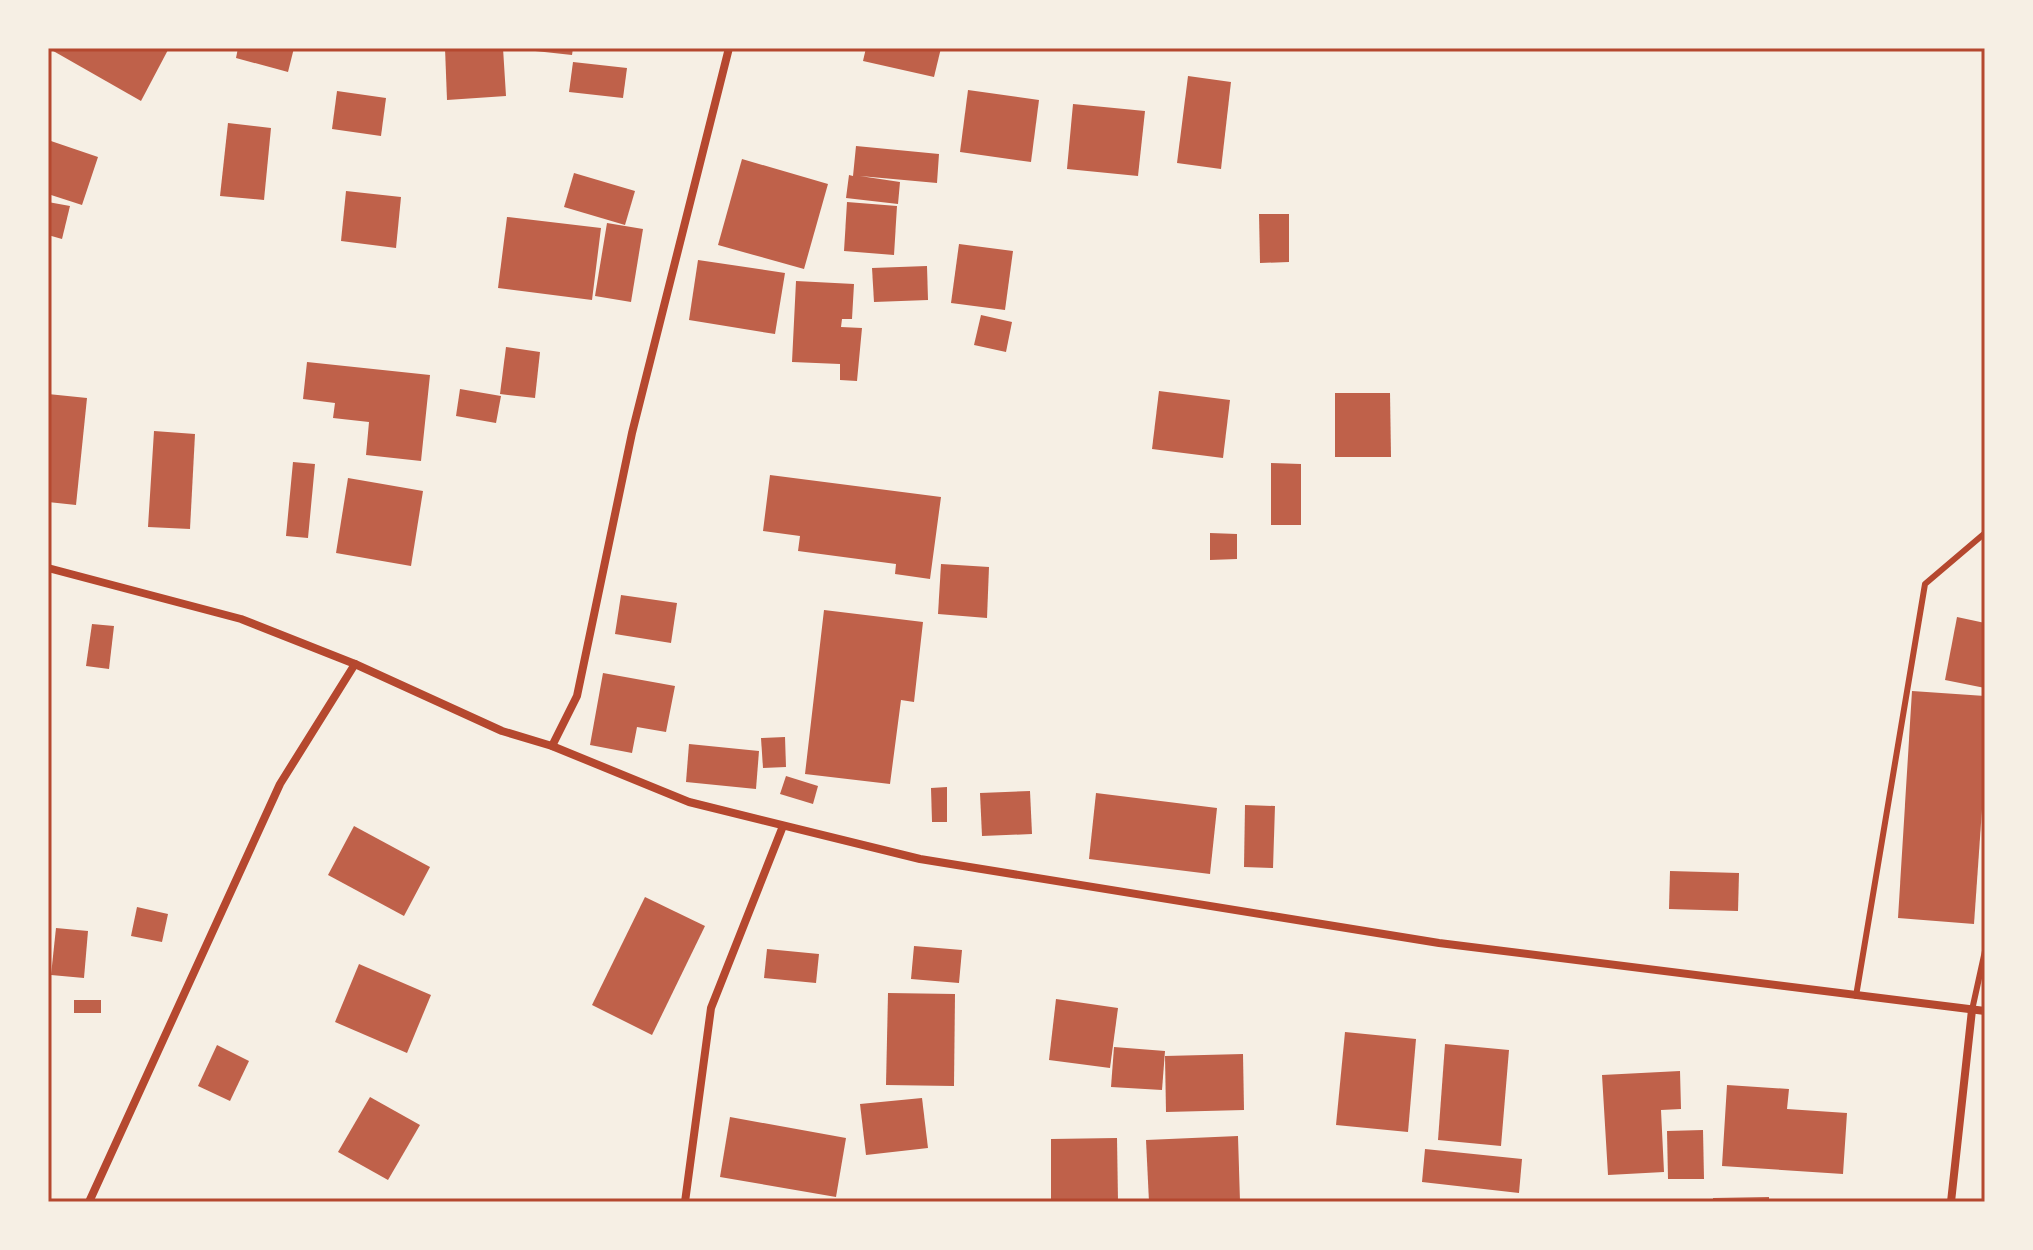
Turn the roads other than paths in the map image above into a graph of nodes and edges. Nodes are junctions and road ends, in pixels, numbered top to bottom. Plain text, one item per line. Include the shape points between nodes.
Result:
1 (729, 48) edge
2 (1985, 533) edge
3 (48, 568) edge
4 (355, 664) junction
5 (552, 746) junction
6 (783, 826) junction
7 (1985, 951) edge
8 (1856, 996) junction
9 (1972, 1010) junction
10 (1985, 1011) edge
11 (89, 1202) edge
12 (685, 1202) edge
13 (1951, 1202) edge

1 - 5 street via 632,433 577,696
2 - 8 lane via 1925,584
3 - 4 street via 241,619
4 - 5 street via 502,731
4 - 11 street via 280,784
5 - 6 street via 689,802
6 - 8 street via 920,859 1439,943
6 - 12 street via 711,1008
7 - 9 lane
8 - 9 street
9 - 10 street
9 - 13 street

